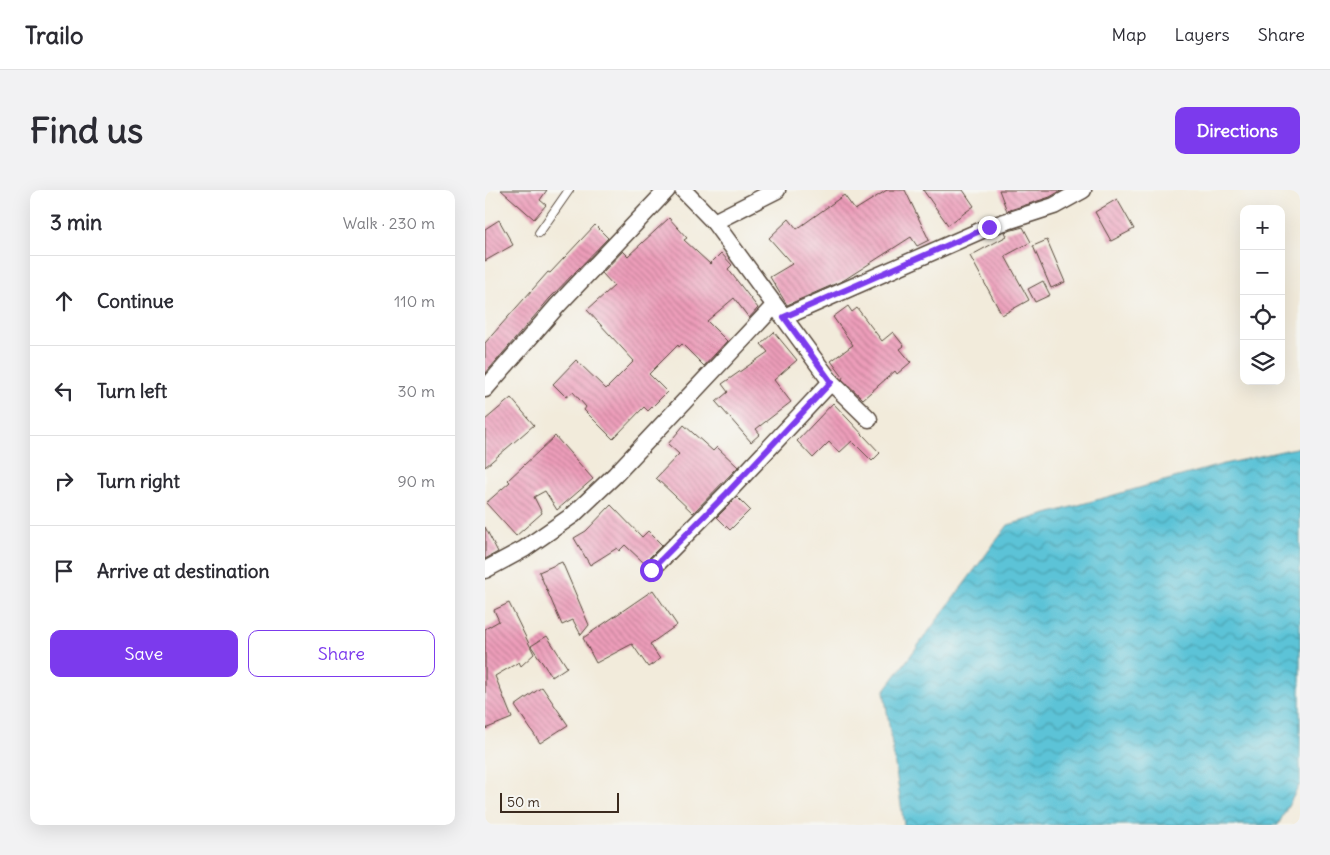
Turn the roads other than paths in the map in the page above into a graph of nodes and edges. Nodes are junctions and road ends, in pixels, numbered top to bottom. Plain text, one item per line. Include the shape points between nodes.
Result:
1 (569, 190) edge
2 (667, 190) edge
3 (683, 190) edge
4 (777, 190) edge
5 (1083, 190) edge
6 (714, 222) junction
7 (539, 233) dead end
8 (779, 311) junction
9 (831, 382) junction
10 (485, 388) edge
11 (869, 418) dead end
12 (485, 570) edge
13 (651, 570) dead end

1 - 7 lane
2 - 10 street
3 - 6 street
4 - 6 street
5 - 8 street via 1054,206 989,227
6 - 8 street
8 - 9 street
8 - 12 street via 573,515 524,549
9 - 11 street
9 - 13 street

